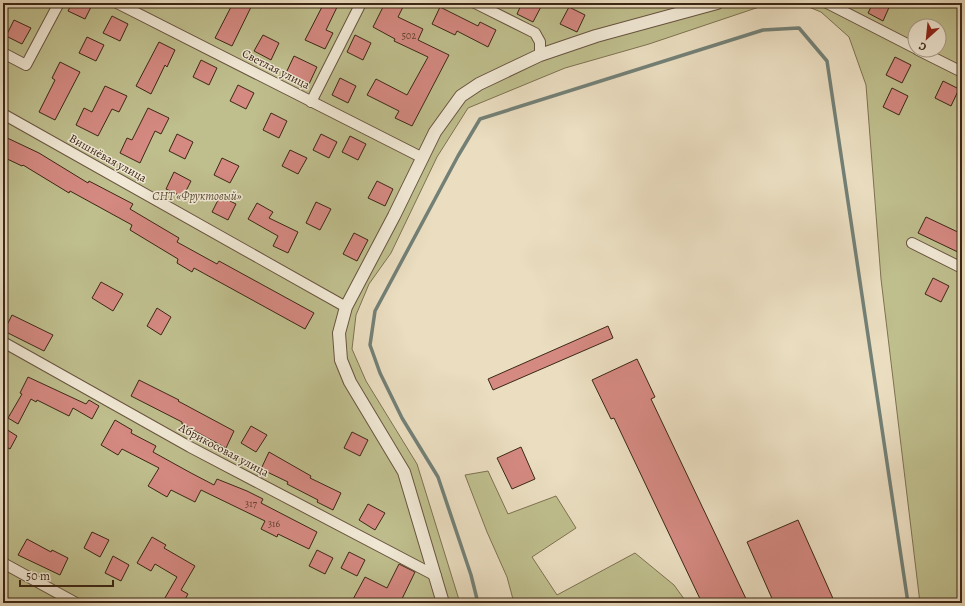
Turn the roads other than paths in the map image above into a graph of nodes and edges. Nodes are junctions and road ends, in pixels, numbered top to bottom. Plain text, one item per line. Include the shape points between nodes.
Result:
1 (59, 3) edge
2 (117, 3) edge
3 (361, 3) edge
4 (475, 3) edge
5 (717, 3) edge
6 (827, 3) edge
7 (907, 44) edge
8 (3, 53) edge
9 (540, 54) junction
10 (934, 58) edge
11 (962, 72) edge
12 (311, 102) junction
13 (3, 114) edge
14 (423, 158) junction
15 (912, 243) dead end
16 (962, 268) edge
17 (346, 307) junction
18 (3, 342) edge
19 (3, 563) edge
20 (436, 576) junction
21 (76, 603) edge
22 (444, 603) edge

1 - 8 street via 26,65
2 - 12 street, Светлая улица
3 - 12 street
4 - 9 street via 535,32 540,42
5 - 9 street
6 - 7 street
9 - 14 street via 461,96 435,132
10 - 11 street
12 - 14 street, Светлая улица
13 - 17 street, Вишнёвая улица
14 - 17 street
15 - 16 street
17 - 20 street via 339,333 341,360 350,382 404,472
18 - 20 street, Абрикосовая улица via 190,448
19 - 21 street
20 - 22 street

